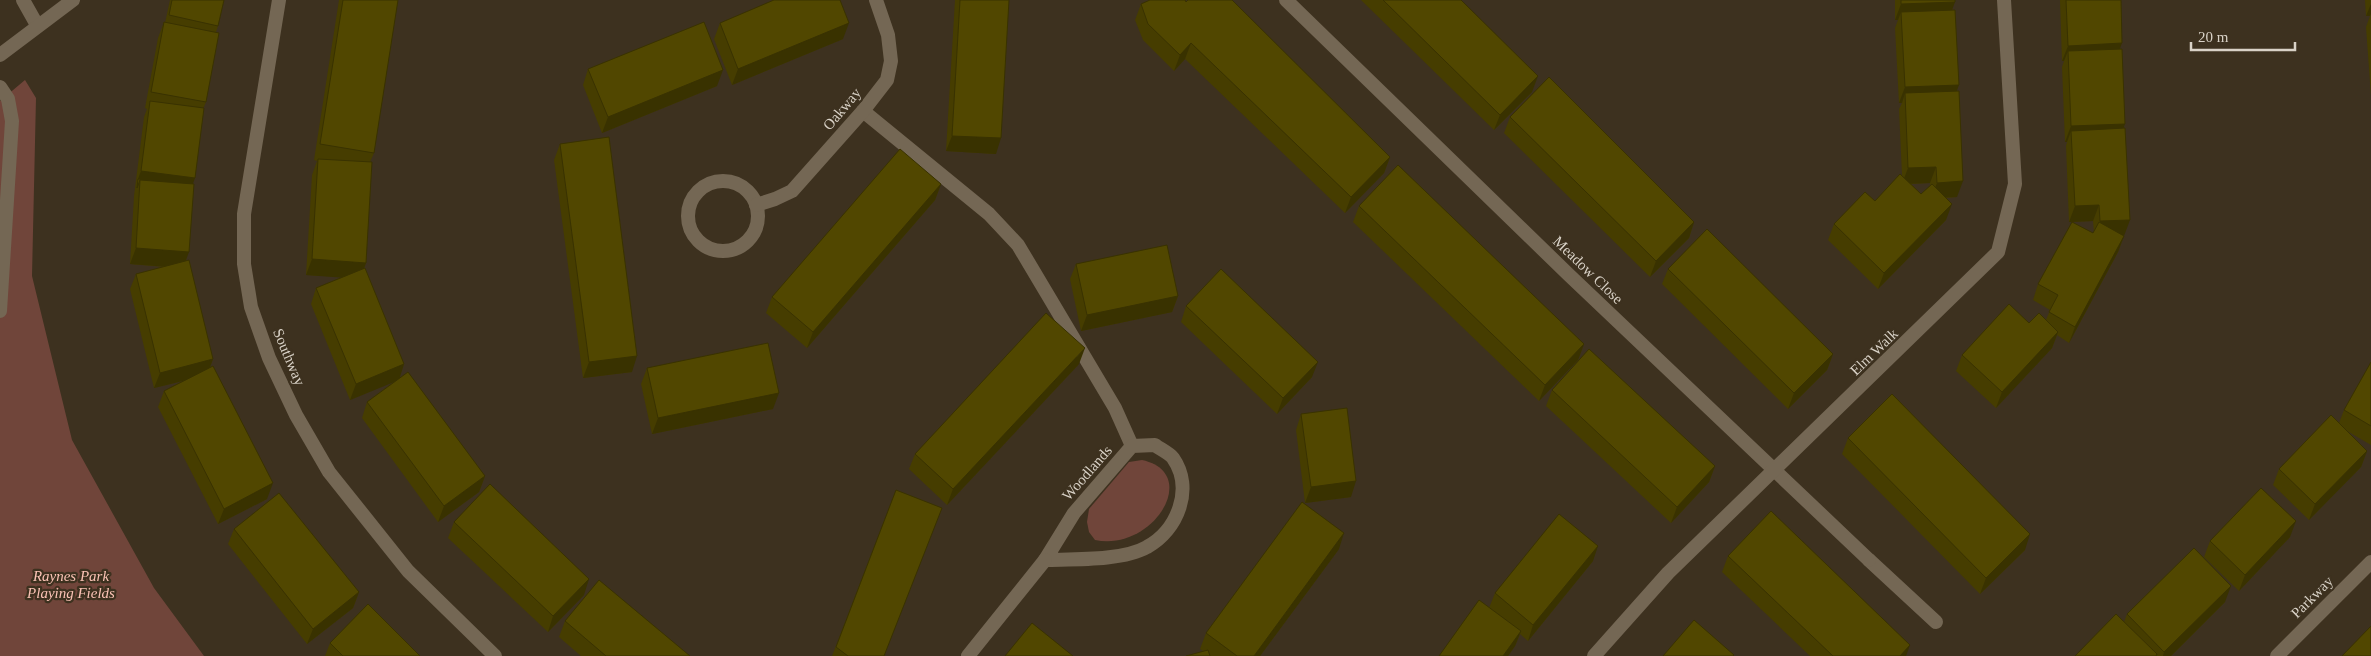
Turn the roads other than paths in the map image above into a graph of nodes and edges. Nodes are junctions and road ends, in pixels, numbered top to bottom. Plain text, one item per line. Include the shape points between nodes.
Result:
1 (24, 0) edge
2 (73, 0) edge
3 (279, 0) edge
4 (876, 0) edge
5 (1286, 0) edge
6 (2004, 0) edge
7 (37, 25) junction
8 (0, 55) edge
9 (0, 87) edge
10 (863, 111) junction
11 (756, 204) junction
12 (0, 311) edge
13 (1132, 446) junction
14 (1775, 470) junction
15 (1045, 560) junction
16 (2371, 562) edge
17 (1936, 622) dead end
18 (495, 656) edge
19 (968, 656) edge
20 (1594, 656) edge
21 (2277, 656) edge

1 - 7 street
2 - 7 street
3 - 18 street, Southway via 244,214 244,264 252,307 273,366 296,415 329,472 408,571
4 - 10 street, Oakway via 888,34 891,61 887,80
5 - 14 street, Meadow Close
6 - 14 street, Elm Walk via 2015,184 1998,252
7 - 8 street
9 - 12 street via 8,99 12,121
10 - 11 street, Oakway via 792,190 775,200
10 - 13 street via 989,214 1018,245 1115,408
11 - 11 street via 758,216 751,236 733,250 711,249 693,236 687,212 698,191 707,184 718,180 730,181 742,186
13 - 15 street, Woodlands via 1074,513
13 - 15 street, Woodlands via 1154,445 1173,457 1183,480 1183,504 1167,530 1147,547 1117,556
14 - 17 street, Meadow Close
14 - 20 street, Elm Walk via 1668,573
15 - 19 street, Woodlands
16 - 21 street, Parkway

